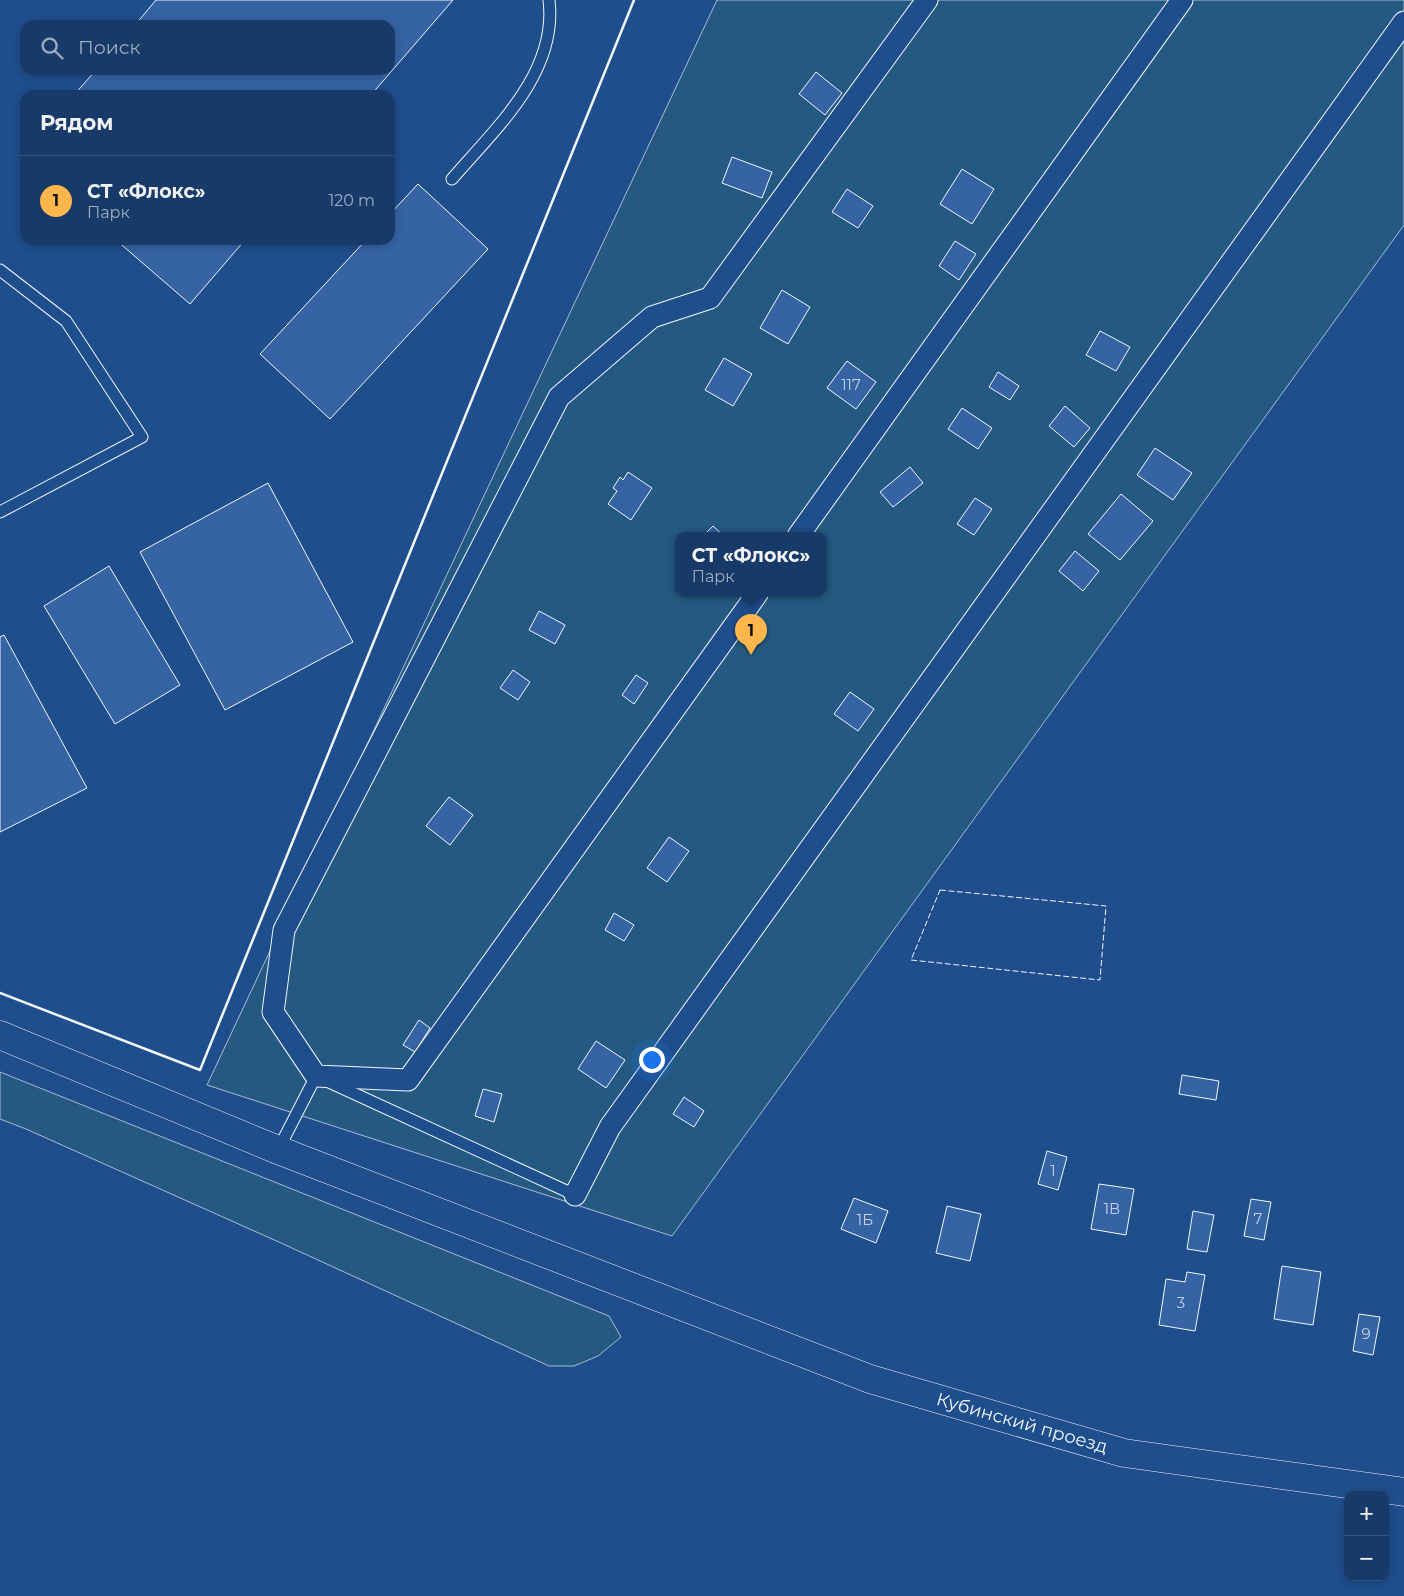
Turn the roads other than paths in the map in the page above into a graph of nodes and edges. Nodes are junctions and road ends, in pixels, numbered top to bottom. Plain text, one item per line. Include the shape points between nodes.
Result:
1 (549, 0) edge
2 (927, 0) edge
3 (1182, 0) edge
4 (1404, 22) edge
5 (452, 179) dead end
6 (0, 270) edge
7 (0, 512) edge
8 (801, 532) edge
9 (755, 597) edge
10 (0, 1035) edge
11 (316, 1076) junction
12 (278, 1150) junction
13 (575, 1194) joint
14 (1404, 1492) edge

1 - 5 lane via 544,54 520,100
2 - 11 street via 710,298 652,317 559,397 284,930 273,1012
3 - 8 street
4 - 13 street via 610,1127
6 - 7 lane via 66,321 142,437
9 - 11 street via 408,1080
10 - 12 main road, Кубинский проезд
11 - 12 lane
11 - 13 lane
12 - 14 main road, Кубинский проезд via 870,1379 1124,1453

